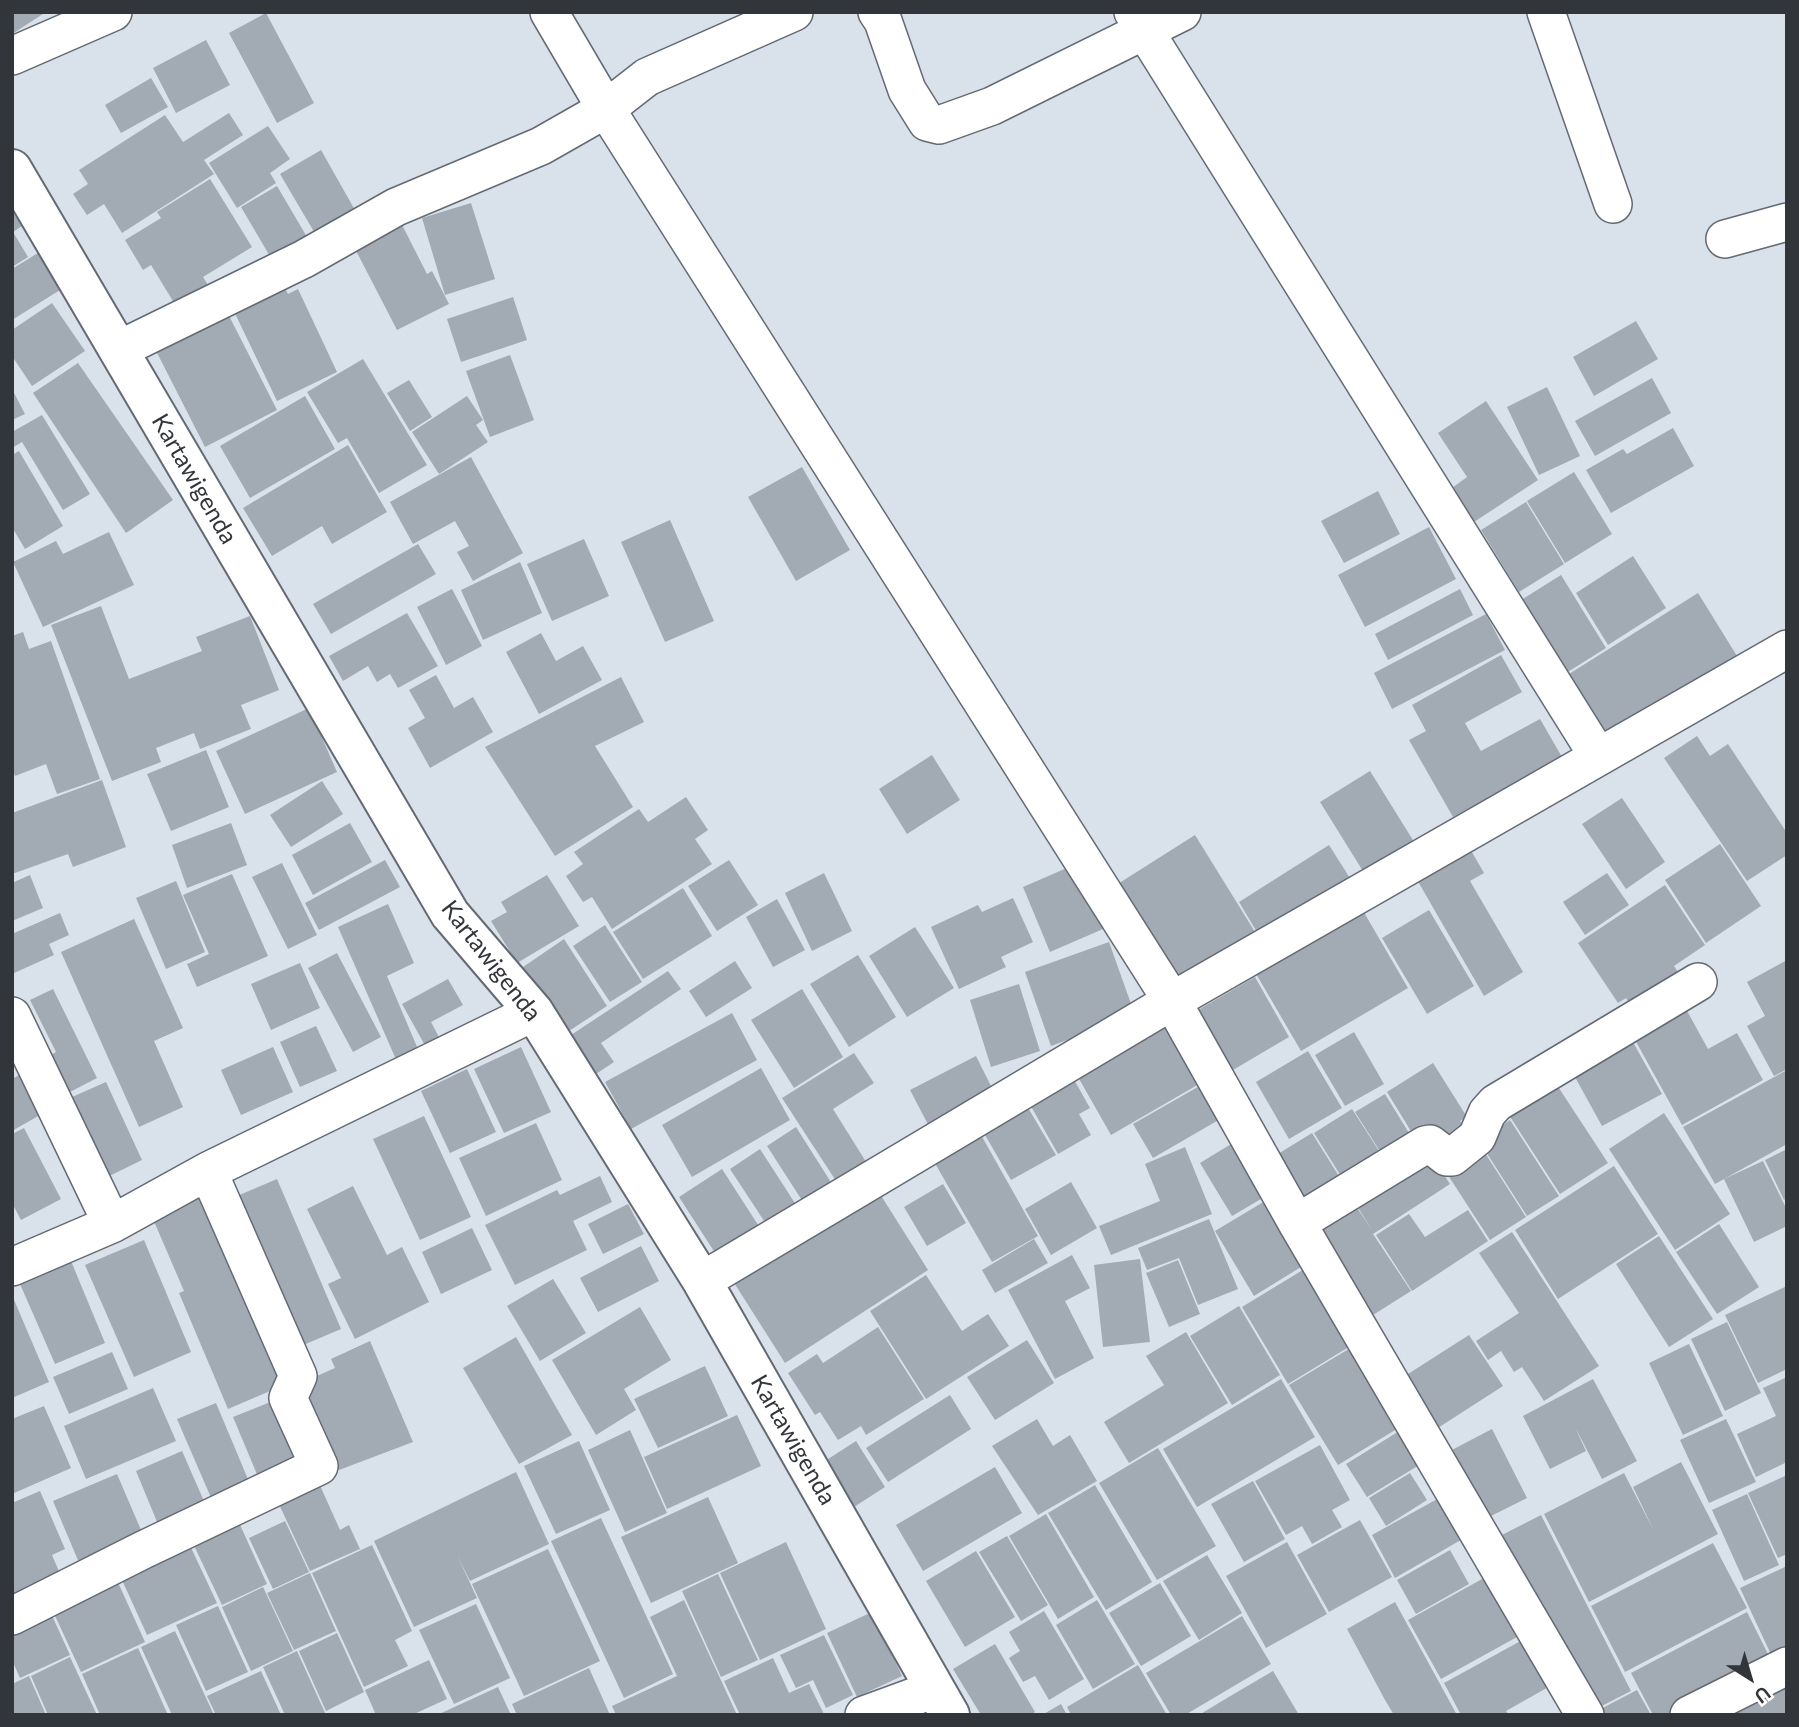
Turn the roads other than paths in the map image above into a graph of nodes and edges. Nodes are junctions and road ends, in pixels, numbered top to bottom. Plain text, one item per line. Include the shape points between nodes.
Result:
1 (113, 12) edge
2 (549, 12) edge
3 (794, 12) edge
4 (877, 12) edge
5 (1182, 12) edge
6 (1546, 12) edge
7 (1138, 22) edge
8 (12, 56) edge
9 (606, 109) junction
10 (12, 169) edge
11 (1613, 204) dead end
12 (1787, 222) edge
13 (1726, 239) dead end
14 (118, 350) junction
15 (1784, 650) edge
16 (1598, 756) junction
17 (1698, 982) dead end
18 (1172, 1001) junction
19 (534, 1012) junction
20 (12, 1016) edge
21 (208, 1171) junction
22 (1297, 1223) junction
23 (113, 1224) junction
24 (12, 1268) edge
25 (702, 1280) junction
26 (12, 1616) edge
27 (1787, 1667) edge
28 (942, 1702) edge
29 (864, 1715) edge
30 (1585, 1715) edge
31 (1689, 1715) edge

1 - 8 street
2 - 9 street
3 - 9 street via 647,77
4 - 7 street via 907,90 927,122 939,125 992,106
5 - 7 street
6 - 11 street
7 - 16 street
9 - 14 street via 541,146 396,206 304,259
9 - 18 street
10 - 14 street, Kartawigenda
12 - 13 street
14 - 19 street, Kartawigenda via 450,914
15 - 16 street
16 - 18 street
17 - 22 street via 1496,1103 1477,1137 1452,1157 1425,1145
18 - 22 street
18 - 25 street
19 - 21 street
19 - 25 street, Kartawigenda
20 - 23 street
21 - 23 street
21 - 26 street via 298,1376 288,1398 319,1466
22 - 30 street
23 - 24 street
25 - 28 street, Kartawigenda
27 - 31 street
28 - 29 street

